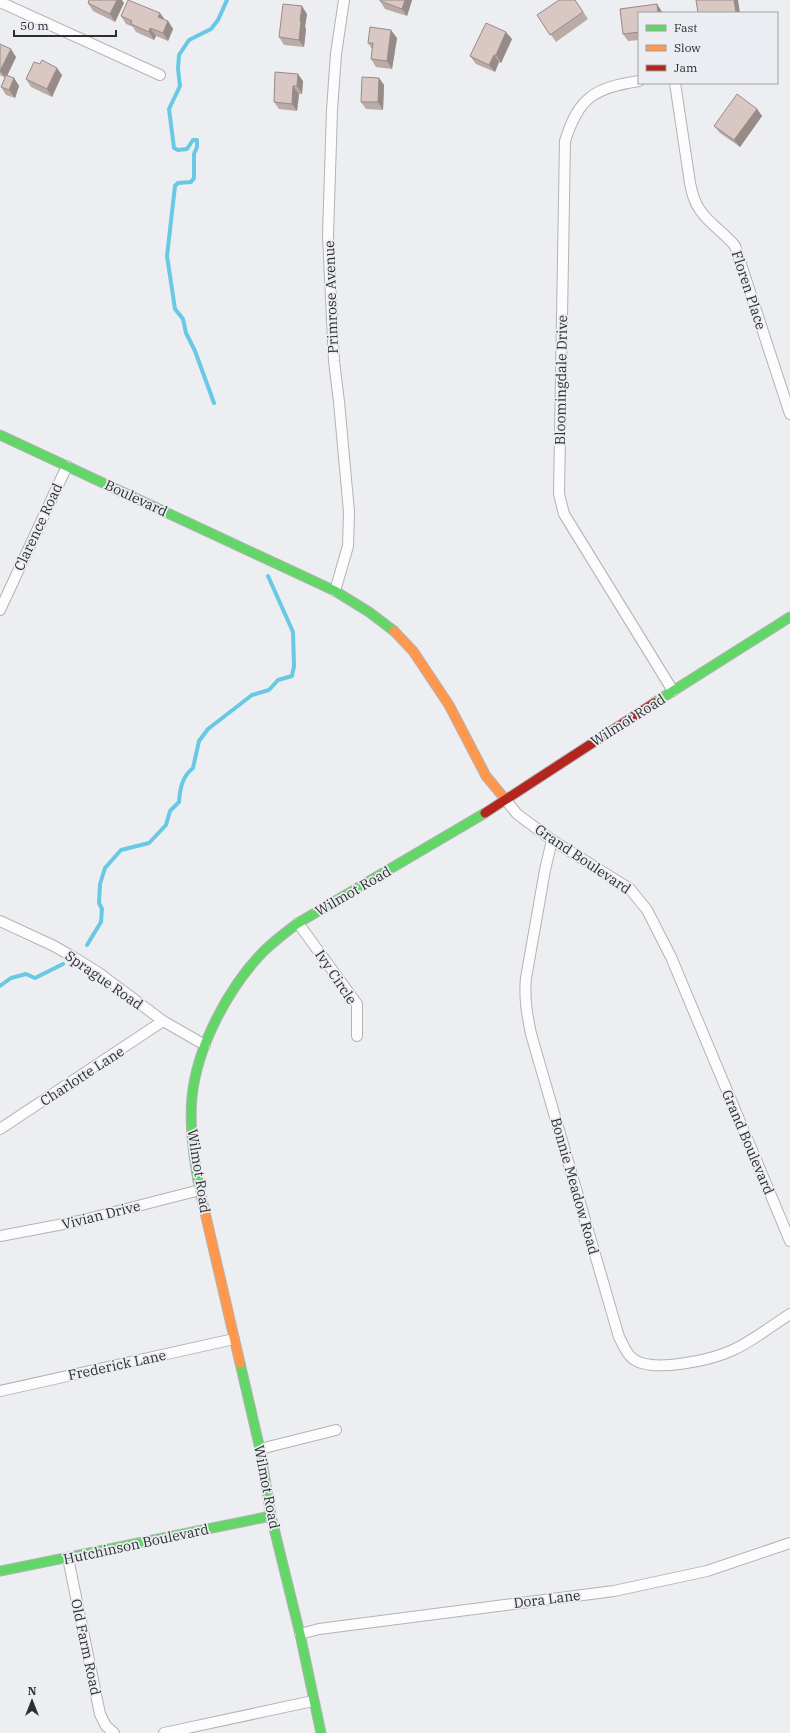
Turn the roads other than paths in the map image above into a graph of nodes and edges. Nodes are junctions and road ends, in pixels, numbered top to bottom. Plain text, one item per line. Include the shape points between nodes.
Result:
1 (344, 0) edge
2 (0, 2) edge
3 (160, 75) dead end
4 (638, 82) edge
5 (675, 84) edge
6 (790, 414) edge
7 (0, 435) edge
8 (67, 466) junction
9 (271, 561) joint
10 (335, 591) junction
11 (0, 610) edge
12 (789, 619) edge
13 (673, 691) junction
14 (505, 799) junction
15 (552, 840) junction
16 (0, 921) edge
17 (298, 923) junction
18 (163, 1021) junction
19 (357, 1036) dead end
20 (205, 1045) junction
21 (0, 1129) edge
22 (200, 1190) junction
23 (0, 1236) edge
24 (790, 1241) edge
25 (790, 1314) edge
26 (234, 1339) junction
27 (0, 1391) edge
28 (336, 1430) dead end
29 (260, 1450) junction
30 (271, 1516) junction
31 (790, 1543) edge
32 (68, 1558) junction
33 (0, 1571) edge
34 (300, 1634) junction
35 (313, 1701) junction
36 (114, 1733) edge
37 (164, 1733) edge
38 (321, 1733) edge

1 - 10 street, Primrose Avenue via 336,54 328,235 334,361 349,512 348,546
2 - 3 street
4 - 13 street, Bloomingdale Drive via 617,85 590,96 573,118 565,142 559,494 564,514
5 - 6 street, Floren Place via 694,198 705,217 735,246
7 - 8 street, Boulevard
8 - 9 street, Boulevard
8 - 11 street, Clarence Road
9 - 10 street, Grand Boulevard
10 - 14 street, Grand Boulevard via 395,632 413,651 449,705 486,776
12 - 13 street, Wilmot Road
13 - 14 street, Wilmot Road
14 - 15 street, Grand Boulevard via 516,814
14 - 17 street, Wilmot Road via 484,814
15 - 24 street, Grand Boulevard via 630,889 648,910 671,957
15 - 25 street, Bonnie Meadow Road via 544,870 526,978 526,1008 619,1337 627,1353 638,1362 655,1366 706,1359 733,1350
16 - 18 street, Sprague Road via 75,958
17 - 19 street, Ivy Circle via 357,1004
17 - 20 street, Wilmot Road via 279,937 247,970 227,1001
18 - 20 street, Sprague Road
18 - 21 street, Charlotte Lane
20 - 22 street, Wilmot Road via 195,1078 191,1111
22 - 23 street, Vivian Drive via 73,1222
22 - 26 street, Wilmot Road
26 - 27 street, Frederick Lane
26 - 29 street, Wilmot Road
28 - 29 street
29 - 30 street, Wilmot Road
30 - 32 street, Hutchinson Boulevard
30 - 34 street, Wilmot Road
31 - 34 street, Dora Lane via 707,1571 614,1590 319,1629
32 - 33 street, Hutchinson Boulevard
32 - 36 street, Old Farm Road via 100,1714 106,1726
34 - 35 street, Wilmot Road
35 - 37 street
35 - 38 street, Wilmot Road

